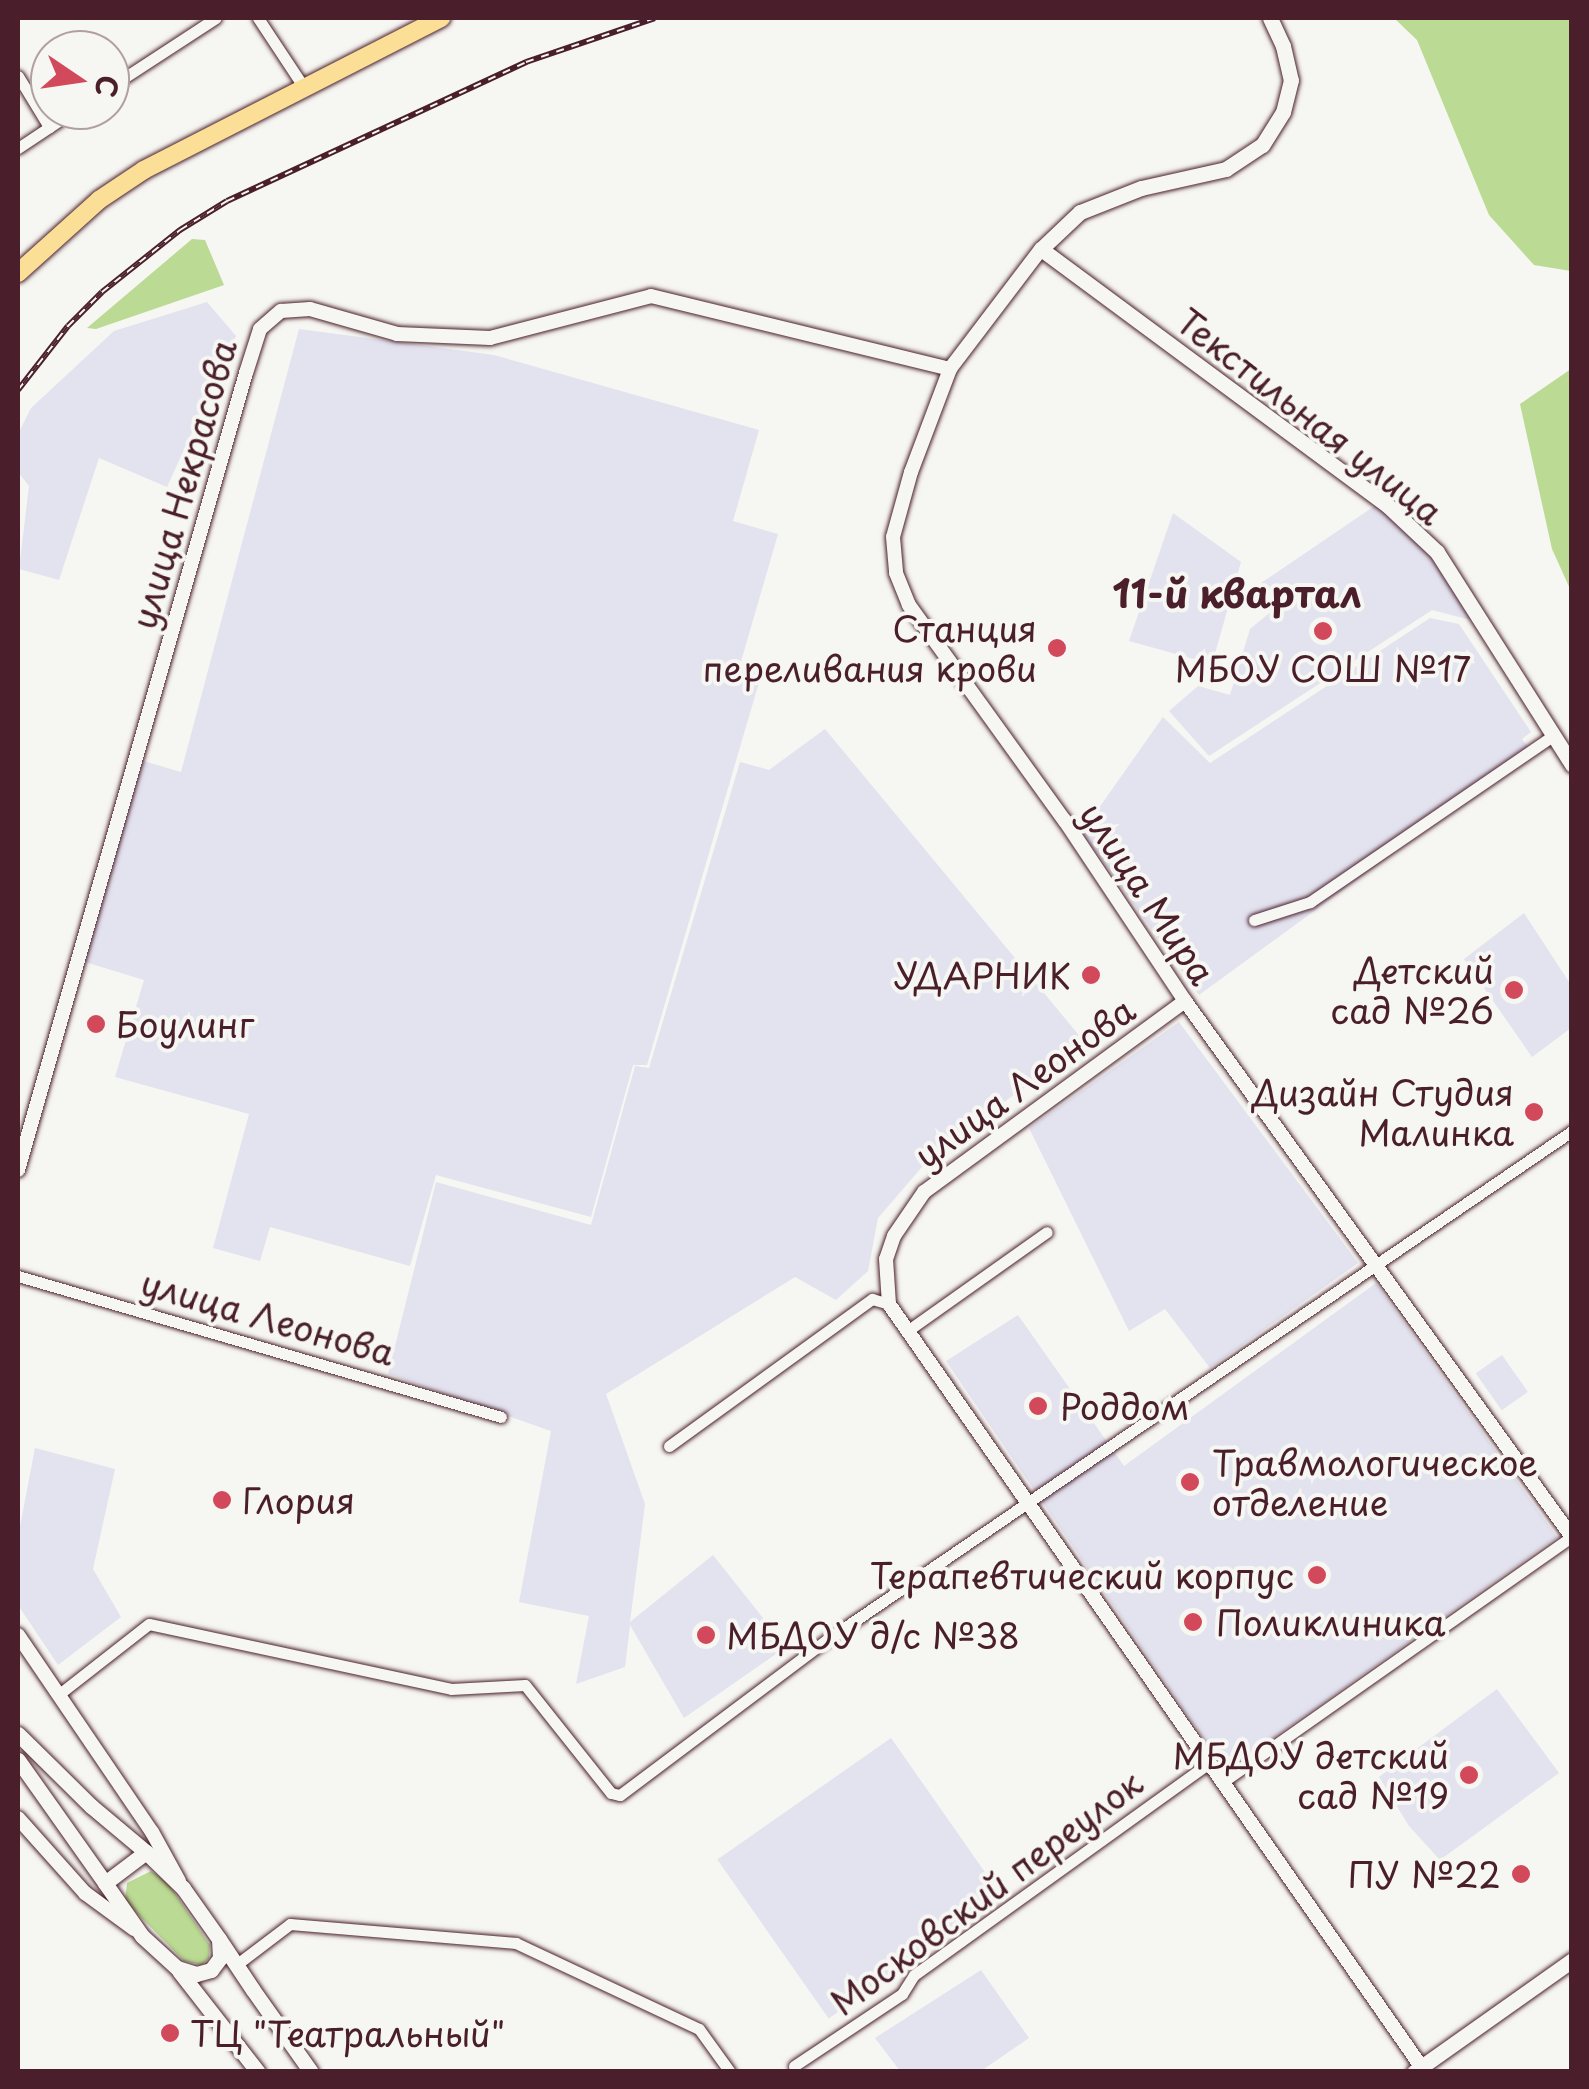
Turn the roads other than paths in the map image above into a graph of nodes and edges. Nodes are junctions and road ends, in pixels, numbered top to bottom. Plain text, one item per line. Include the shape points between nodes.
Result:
1 (216, 18) edge
2 (258, 18) edge
3 (441, 18) edge
4 (1270, 18) edge
5 (130, 74) edge
6 (302, 86) junction
7 (45, 130) edge
8 (18, 148) edge
9 (1041, 249) junction
10 (18, 274) edge
11 (950, 369) junction
12 (1552, 736) junction
13 (1572, 764) edge
14 (1254, 920) dead end
15 (1184, 1001) junction
16 (1572, 1131) edge
17 (18, 1170) edge
18 (1047, 1232) dead end
19 (1378, 1266) junction
20 (18, 1276) edge
21 (889, 1304) junction
22 (907, 1331) junction
23 (502, 1417) dead end
24 (670, 1446) dead end
25 (1029, 1506) junction
26 (1571, 1537) edge
27 (18, 1636) edge
28 (58, 1695) junction
29 (18, 1734) edge
30 (18, 1760) edge
31 (1210, 1762) junction
32 (1224, 1781) junction
33 (18, 1818) edge
34 (152, 1832) junction
35 (146, 1852) junction
36 (105, 1883) junction
37 (183, 1888) junction
38 (86, 1893) junction
39 (142, 1936) junction
40 (219, 1939) junction
41 (1572, 1960) edge
42 (236, 1965) junction
43 (177, 1968) junction
44 (794, 2066) dead end
45 (1420, 2070) edge
46 (258, 2072) edge
47 (311, 2072) edge
48 (730, 2072) edge

1 - 5 street
2 - 6 street
3 - 6 main road
4 - 9 main road via 1291,80 1283,112 1262,145 1226,169 1142,188 1080,212
6 - 10 main road via 144,170 99,200
7 - 8 street
9 - 11 street, улица Мира
9 - 12 main road, Текстильная улица via 1388,506 1437,552
11 - 15 street, улица Мира via 900,505 896,573 909,605
11 - 17 street, улица Некрасова via 651,296 490,338 397,334 310,309 281,311 260,329
12 - 13 main road, Текстильная улица
12 - 14 street via 1310,902
15 - 19 street, улица Мира
15 - 21 street, улица Леонова via 924,1192 886,1259
16 - 19 street
18 - 22 street
19 - 25 street
19 - 26 street, улица Мира
20 - 23 street, улица Леонова
21 - 22 street
21 - 24 street via 872,1298
22 - 25 street
25 - 28 street via 828,1638 620,1796 610,1792 526,1685 450,1688 149,1624
25 - 31 street
26 - 32 street
27 - 28 street
28 - 34 street
29 - 35 main road
30 - 36 main road
31 - 32 street
31 - 44 street, Московский переулок via 914,1975 902,1994
32 - 45 street
33 - 38 street
34 - 35 street
34 - 37 street
35 - 36 main road
35 - 37 main road
36 - 38 street
36 - 39 main road
37 - 40 main road
38 - 39 street
39 - 43 main road
40 - 42 main road
40 - 43 main road via 220,1958 212,1970
41 - 45 main road
42 - 47 main road
42 - 48 street via 290,1924 516,1943 699,2029
43 - 46 main road

